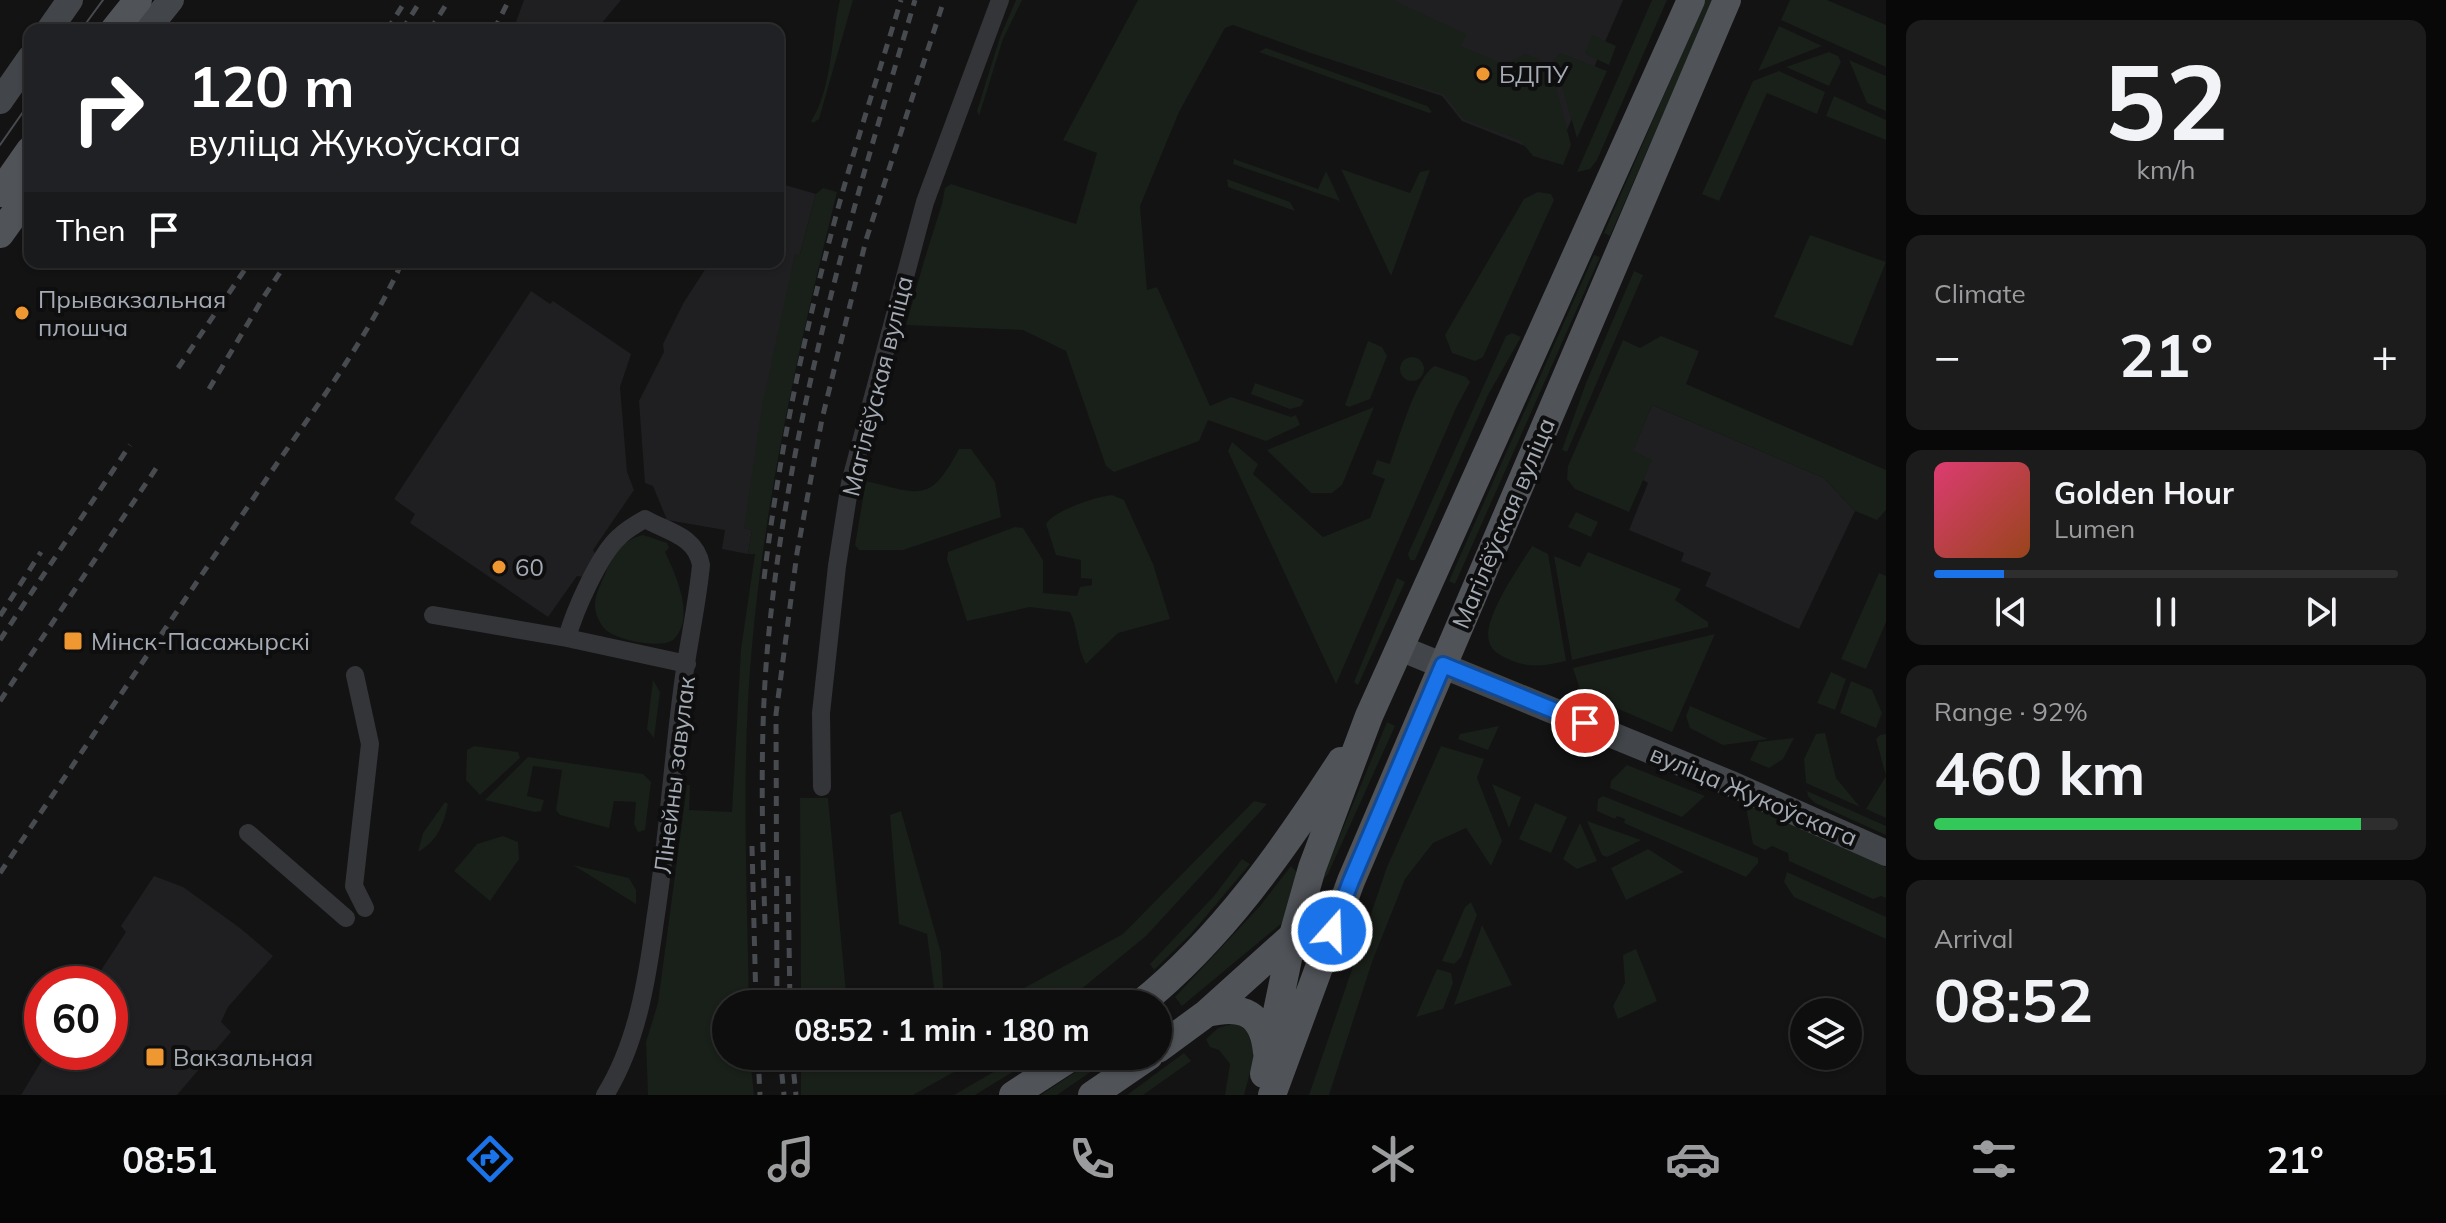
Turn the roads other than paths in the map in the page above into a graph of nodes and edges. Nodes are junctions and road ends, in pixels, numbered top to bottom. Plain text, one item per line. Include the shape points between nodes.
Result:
1 (70, 0) edge
2 (126, 0) edge
3 (138, 0) edge
4 (153, 0) edge
5 (171, 0) edge
6 (1000, 0) edge
7 (1691, 0) edge
8 (1727, 0) edge
9 (53, 24) edge
10 (116, 24) edge
11 (118, 24) edge
12 (142, 24) edge
13 (152, 24) edge
14 (24, 67) edge
15 (0, 101) edge
16 (24, 159) edge
17 (0, 193) edge
18 (24, 200) edge
19 (0, 234) edge
20 (433, 615) dead end
21 (567, 638) junction
22 (1400, 648) junction
23 (687, 664) junction
24 (1443, 665) junction
25 (355, 675) dead end
26 (1369, 716) junction
27 (822, 787) dead end
28 (248, 833) dead end
29 (1886, 853) edge
30 (1351, 881) junction
31 (365, 908) dead end
32 (346, 918) dead end
33 (1293, 935) junction
34 (1157, 990) edge
35 (1207, 1013) junction
36 (1172, 1039) edge
37 (625, 1058) junction
38 (1267, 1058) junction
39 (1051, 1070) edge
40 (1129, 1070) edge
41 (597, 1095) edge
42 (605, 1095) edge
43 (1013, 1095) edge
44 (1092, 1095) edge
45 (1259, 1095) edge
46 (1272, 1095) edge

1 - 9 main road
2 - 10 main road
3 - 11 main road
4 - 12 main road
5 - 13 main road
6 - 27 street, Магілёўская вуліца via 925,202 850,483 821,713
7 - 22 main road, Магілёўская вуліца
8 - 24 main road, Магілёўская вуліца
14 - 15 main road
16 - 17 main road
18 - 19 main road
20 - 21 street
21 - 23 street
21 - 23 street, Лінейны завулак via 574,613 616,539 645,519 691,542 699,555
22 - 24 main road, вуліца Жукоўскага
22 - 26 main road, Магілёўская вуліца
23 - 37 street, Лінейны завулак via 651,954
24 - 29 main road, вуліца Жукоўскага
24 - 30 main road, Магілёўская вуліца
25 - 31 street via 370,744 354,886
26 - 33 main road, Магілёўская вуліца via 1312,868
26 - 34 main road via 1264,872 1213,935
28 - 32 street
30 - 33 main road
30 - 46 main road, Магілёўская вуліца
33 - 35 main road
33 - 38 main road, Магілёўская вуліца
35 - 36 main road
35 - 38 main road via 1235,1010 1253,1017 1265,1033
37 - 41 street, Лінейны завулак
37 - 42 street, Лінейны завулак
38 - 45 main road, Магілёўская вуліца
39 - 43 main road
40 - 44 main road

